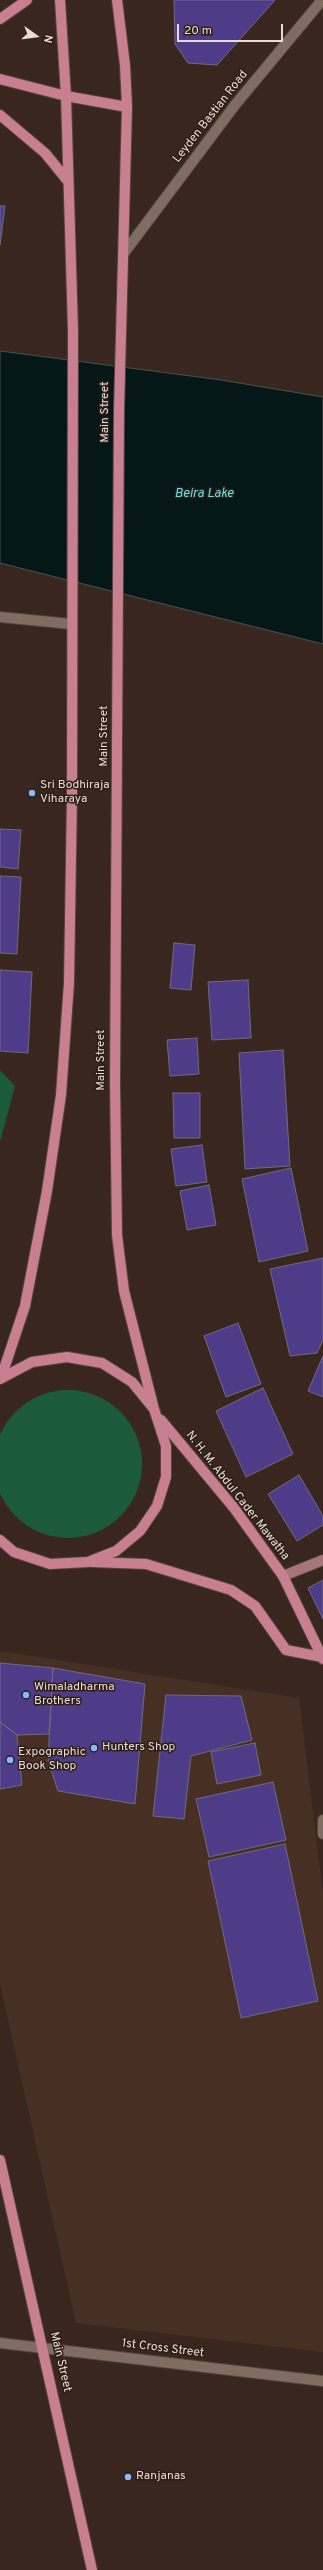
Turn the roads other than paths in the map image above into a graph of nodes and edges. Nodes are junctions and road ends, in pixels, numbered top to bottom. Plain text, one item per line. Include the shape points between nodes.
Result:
1 (27, 0) edge
2 (60, 0) edge
3 (117, 0) edge
4 (322, 0) edge
5 (0, 19) edge
6 (0, 79) edge
7 (66, 96) junction
8 (127, 106) junction
9 (0, 115) edge
10 (67, 180) junction
11 (124, 253) junction
12 (0, 617) edge
13 (72, 624) junction
14 (0, 1378) edge
15 (156, 1413) junction
16 (0, 1540) edge
17 (323, 1560) edge
18 (88, 1562) junction
19 (283, 1576) junction
20 (323, 1658) edge
21 (323, 1820) edge
22 (323, 1834) edge
23 (0, 2160) edge
24 (0, 2343) edge
25 (44, 2348) junction
26 (323, 2381) edge
27 (92, 2570) edge

1 - 5 main road
2 - 7 main road
3 - 8 main road, Main Street
4 - 11 street, Leyden Bastian Road via 235,104
6 - 7 main road
7 - 8 main road
7 - 10 main road
8 - 11 main road, Main Street
9 - 10 main road via 45,153
10 - 13 main road via 73,331
11 - 15 main road, Main Street via 120,342 115,956 117,1235 124,1291
12 - 13 street
13 - 14 main road via 69,983 61,1095 47,1191 25,1306
14 - 15 main road, N. H. M. Abdul Cader Mawatha via 32,1362 67,1357 102,1363 132,1382
15 - 18 main road, Main Street via 166,1446 166,1477 157,1506 140,1531 128,1541 116,1550
15 - 19 main road, N. H. M. Abdul Cader Mawatha via 234,1508
16 - 18 main road, N. H. M. Abdul Cader Mawatha via 14,1552 50,1564
17 - 19 main road
18 - 20 main road, N. H. M. Abdul Cader Mawatha via 146,1564 231,1590 255,1606 286,1650
19 - 20 main road, N. H. M. Abdul Cader Mawatha
21 - 22 street
23 - 25 main road, Main Street
24 - 25 street, 1st Cross Street
25 - 26 street, 1st Cross Street
25 - 27 main road, Main Street

